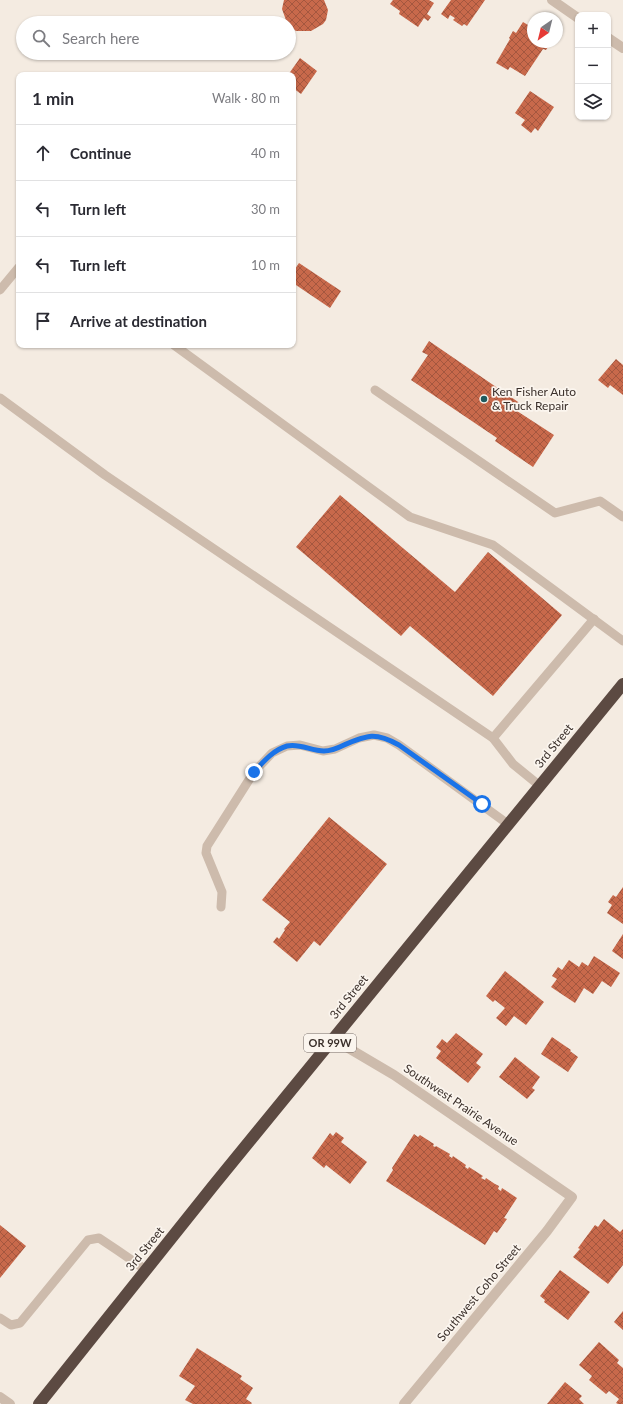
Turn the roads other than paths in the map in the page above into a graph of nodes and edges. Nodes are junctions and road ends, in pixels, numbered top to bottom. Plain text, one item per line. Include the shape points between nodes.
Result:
1 (552, 0) edge
2 (575, 16) edge
3 (611, 40) edge
4 (623, 48) edge
5 (16, 271) edge
6 (0, 290) edge
7 (178, 348) edge
8 (374, 390) dead end
9 (0, 398) edge
10 (623, 517) edge
11 (594, 619) junction
12 (623, 641) edge
13 (623, 684) edge
14 (493, 738) junction
15 (540, 786) junction
16 (508, 824) junction
17 (221, 907) dead end
18 (333, 1039) junction
19 (572, 1197) joint
20 (146, 1270) junction
21 (0, 1318) edge
22 (0, 1397) edge
23 (10, 1404) edge
24 (39, 1404) edge
25 (404, 1404) edge

1 - 2 street
3 - 4 street
5 - 6 lane
7 - 11 lane via 410,517 493,545
8 - 10 lane via 555,513 600,501
9 - 14 lane via 105,474
11 - 12 lane
11 - 14 lane
13 - 15 highway, 3rd Street / OR 99W
14 - 15 lane via 514,764
15 - 16 highway, 3rd Street / OR 99W
16 - 17 lane via 387,738 374,735 323,751 300,745 287,746 272,753 254,772 207,846 206,853 222,892
16 - 18 highway, 3rd Street / OR 99W
18 - 19 street, Southwest Prairie Avenue via 394,1075
18 - 20 highway, 3rd Street / OR 99W
19 - 25 street, Southwest Coho Street via 547,1231
20 - 21 lane via 98,1238 88,1240 20,1323 11,1325
20 - 24 highway, 3rd Street / OR 99W
22 - 23 street

